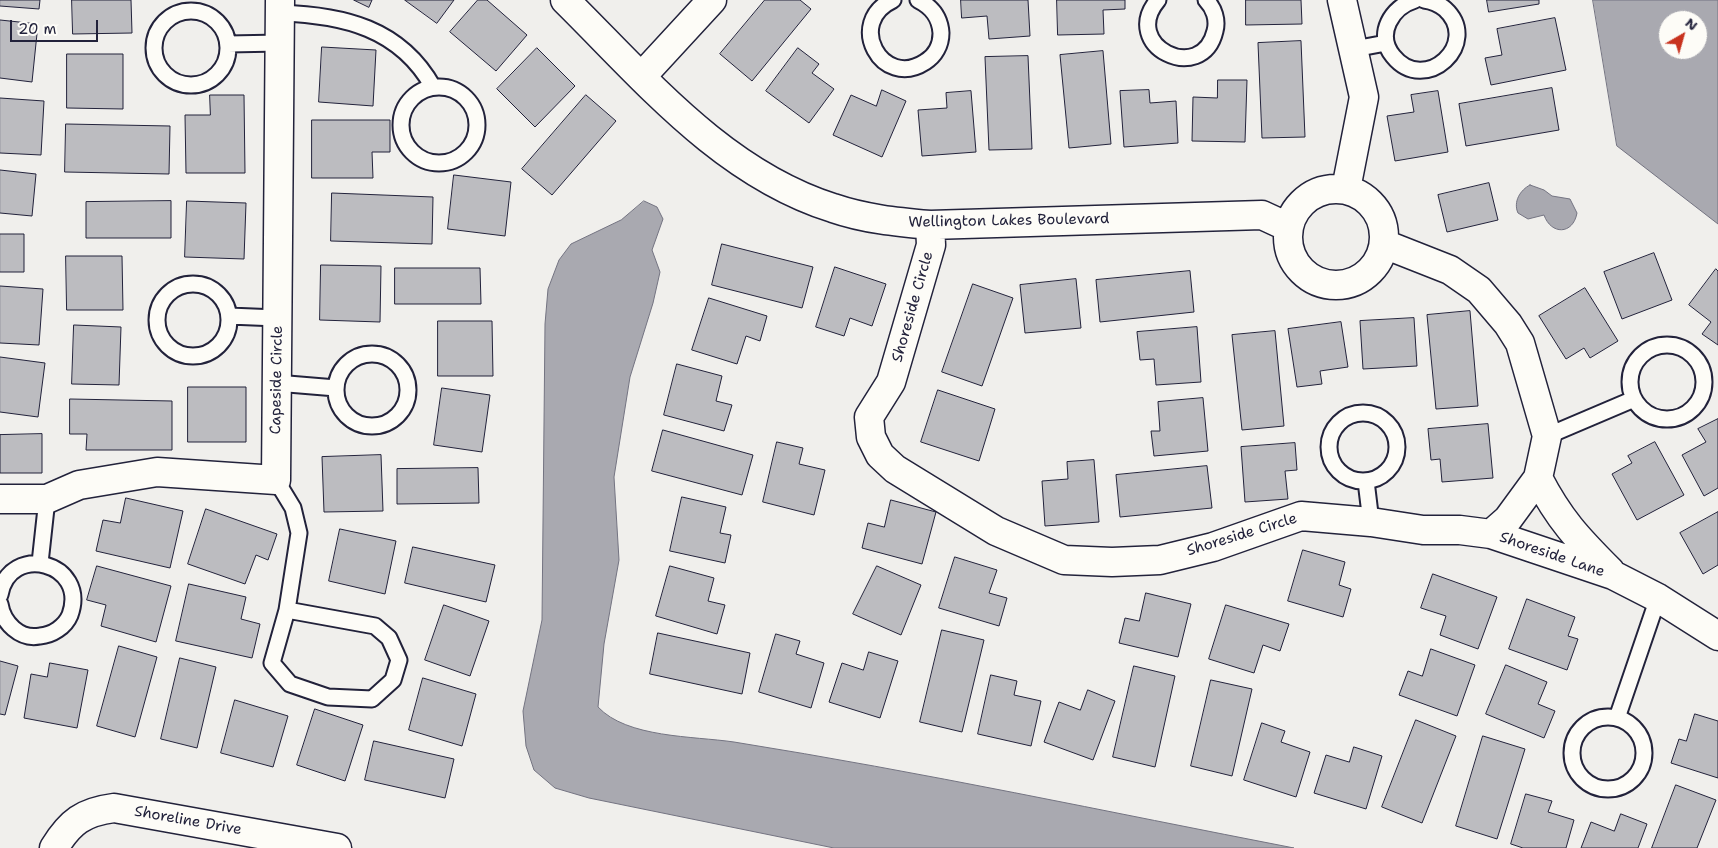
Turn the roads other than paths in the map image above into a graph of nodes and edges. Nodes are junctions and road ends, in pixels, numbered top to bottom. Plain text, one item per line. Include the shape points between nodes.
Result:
1 (565, 0) edge
2 (712, 0) edge
3 (893, 0) edge
4 (918, 0) edge
5 (1158, 0) edge
6 (1206, 0) edge
7 (1342, 0) edge
8 (1415, 0) edge
9 (1424, 0) edge
10 (280, 6) edge
11 (280, 43) junction
12 (228, 44) junction
13 (1386, 44) junction
14 (1354, 49) junction
15 (642, 76) junction
16 (433, 87) junction
17 (1346, 189) junction
18 (930, 225) junction
19 (1288, 227) junction
20 (1384, 244) junction
21 (229, 316) junction
22 (277, 318) junction
23 (276, 383) junction
24 (336, 388) junction
25 (1634, 399) junction
26 (1547, 436) junction
27 (1538, 478) junction
28 (276, 480) junction
29 (1366, 480) junction
30 (0, 498) edge
31 (47, 499) junction
32 (1371, 522) junction
33 (1490, 534) junction
34 (40, 563) junction
35 (1614, 575) junction
36 (0, 595) edge
37 (1658, 598) junction
38 (0, 604) edge
39 (287, 610) junction
40 (1718, 636) edge
41 (1617, 718) junction
42 (54, 848) edge
43 (337, 848) edge

1 - 15 street, Wellington Lakes Boulevard
2 - 15 street
3 - 4 lane via 877,12 870,34 878,55 897,68 920,66 930,60 941,39 937,16
5 - 6 lane via 1149,17 1151,38 1166,54 1187,58 1207,48 1214,38 1215,14
7 - 14 street
8 - 13 lane via 1405,3 1389,19
9 - 13 lane via 1440,5 1455,24 1456,42 1449,57 1430,69 1408,68 1398,62
10 - 11 street, Capeside Circle
10 - 16 lane via 368,28 398,45 424,72
11 - 12 lane
11 - 22 street, Capeside Circle
12 - 12 lane via 218,23 209,16 187,11 176,14 159,29 154,53 166,75 177,82 202,84 222,69
13 - 14 lane
14 - 17 street via 1364,96
15 - 18 street, Wellington Lakes Boulevard via 702,135 742,165 786,190 833,208 881,220
16 - 16 lane via 421,91 408,104 401,121 402,133 415,154 426,160 451,161 471,146 477,122 467,99 446,87
17 - 19 street via 1330,188 1302,200
17 - 20 street via 1371,203 1384,229
18 - 19 street, Wellington Lakes Boulevard via 1262,215
18 - 32 street, Shoreside Circle via 931,245 891,382 868,417 871,437 880,455 895,469 996,531 1064,560 1160,560 1213,547 1301,516
19 - 20 street via 1287,243 1300,270 1313,280 1328,285 1358,280 1370,271
20 - 26 street via 1450,270 1479,290 1508,324 1520,343
21 - 21 lane via 220,295 199,284 176,288 164,299 156,315 161,338 169,348 192,357 204,356 224,340
21 - 22 lane
22 - 23 street, Capeside Circle
23 - 24 lane
23 - 28 street, Capeside Circle
24 - 24 lane via 337,400 350,419 371,426 393,420 407,402 409,389 400,367 379,354 366,354 346,365
25 - 25 lane via 1642,410 1653,416 1678,418 1698,403 1703,391 1701,367 1694,357 1674,346 1650,349 1634,365 1630,376
25 - 26 lane
26 - 27 street
27 - 33 street via 1513,513
27 - 35 street, Shoreside Lane via 1575,536
28 - 31 street via 157,472 79,485
28 - 39 lane via 293,508 299,532
29 - 29 lane via 1377,478 1389,468 1396,453 1396,442 1387,423 1368,413 1356,413 1336,424 1328,446 1330,457 1340,471 1354,480
29 - 32 lane
30 - 31 street
31 - 34 lane
32 - 33 street, Shoreside Circle via 1423,530
33 - 35 street, Shoreside Lane
34 - 36 lane via 16,569 8,577
34 - 38 lane via 62,573 73,595 68,619 60,628 38,637 26,636 7,622
35 - 37 street, Shoreside Lane
37 - 40 street, Shoreside Lane
37 - 41 lane
39 - 39 lane via 272,663 290,684 328,697 372,699 392,680 399,660 389,638 375,626
41 - 41 lane via 1605,716 1593,720 1576,737 1573,755 1578,772 1597,787 1609,789 1625,784 1643,762 1642,740 1636,730
42 - 43 street, Shoreline Drive via 76,820 94,810 114,808

